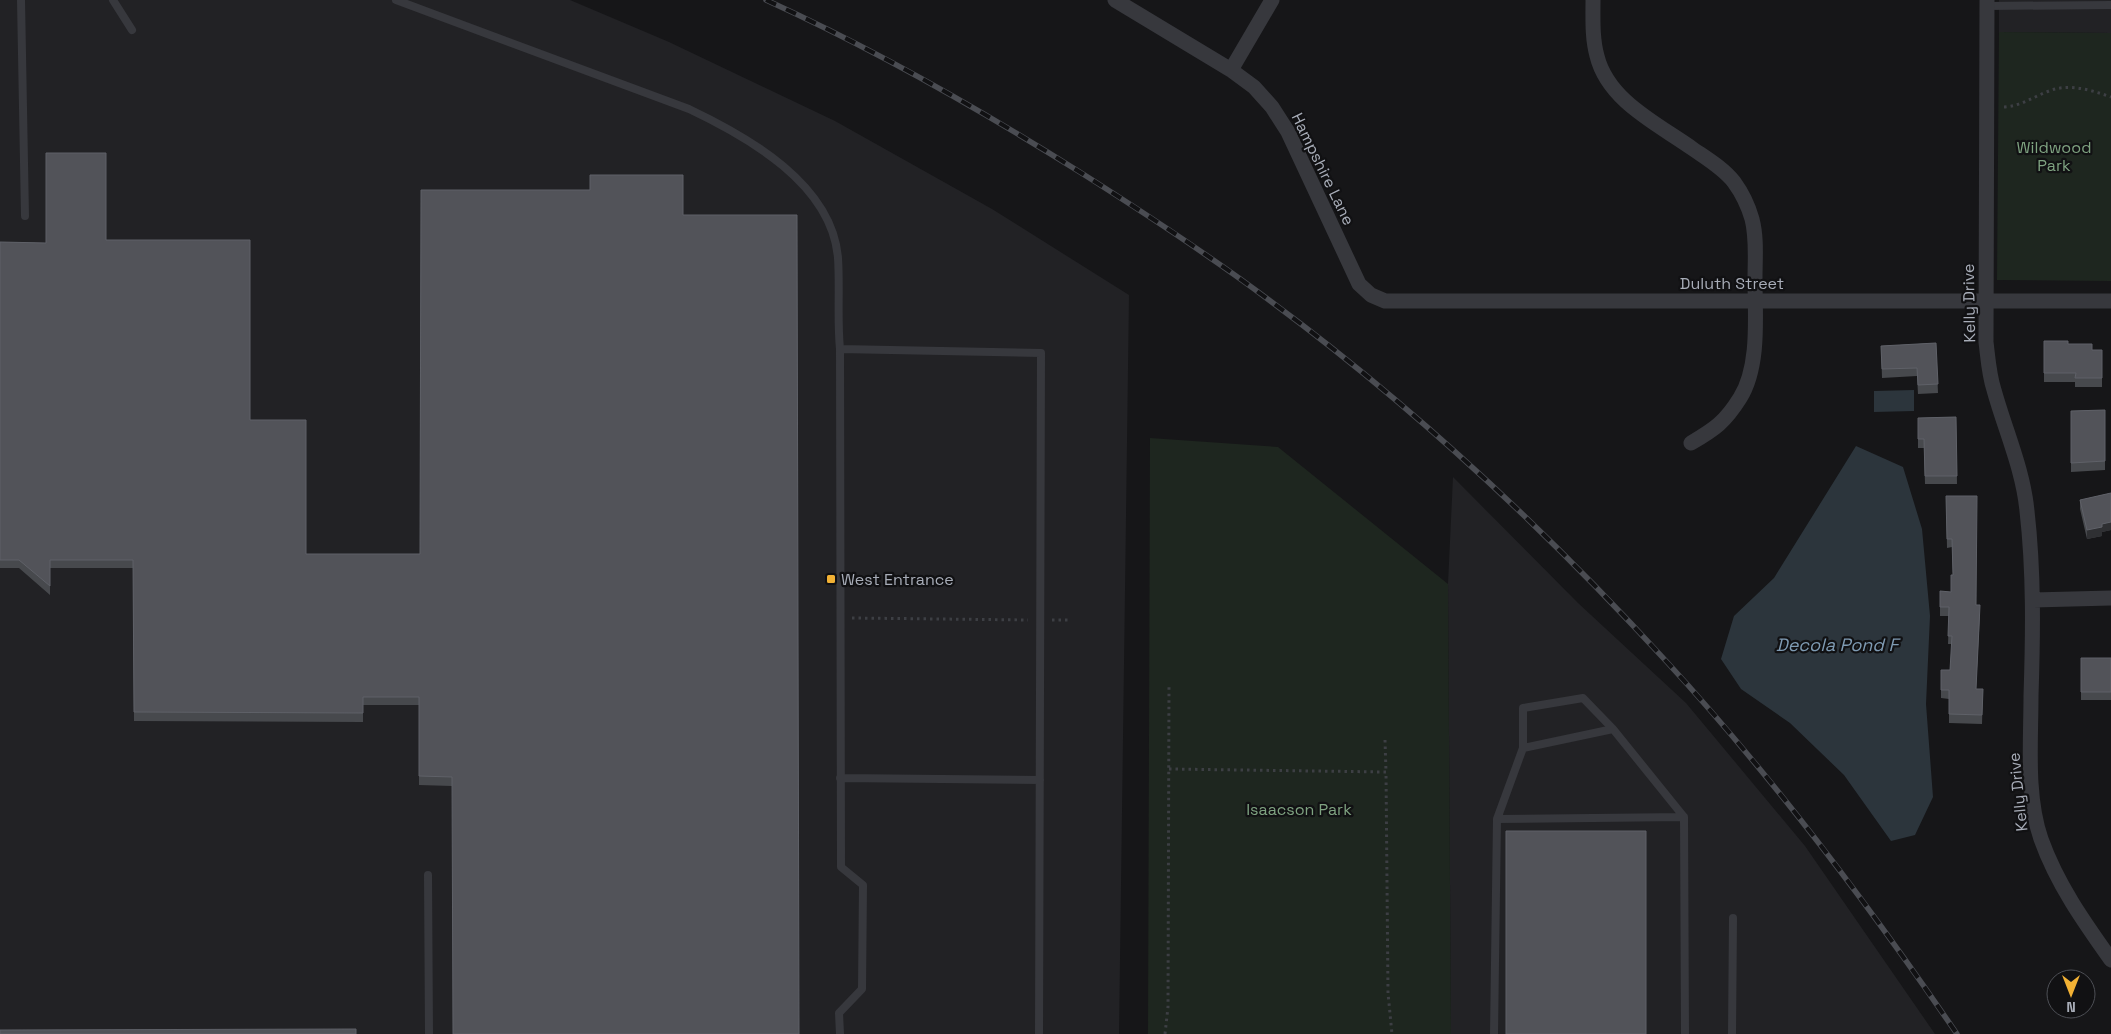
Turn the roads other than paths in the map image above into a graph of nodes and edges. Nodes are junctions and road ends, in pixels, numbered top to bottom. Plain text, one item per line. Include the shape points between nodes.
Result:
1 (21, 0) edge
2 (114, 0) edge
3 (396, 0) edge
4 (1116, 0) edge
5 (1272, 0) edge
6 (1594, 0) edge
7 (1987, 3) edge
8 (2111, 4) edge
9 (132, 30) dead end
10 (1231, 70) junction
11 (25, 216) dead end
12 (1359, 284) joint
13 (1756, 301) junction
14 (2111, 301) edge
15 (1985, 302) junction
16 (840, 349) junction
17 (1691, 443) dead end
18 (2111, 598) edge
19 (2033, 600) junction
20 (1613, 729) junction
21 (1523, 748) junction
22 (840, 778) junction
23 (1040, 780) junction
24 (1684, 817) junction
25 (1497, 819) junction
26 (428, 875) dead end
27 (1733, 918) dead end
28 (2111, 960) edge
29 (429, 1034) edge
30 (840, 1034) edge
31 (1039, 1034) edge
32 (1494, 1034) edge
33 (1685, 1034) edge
34 (1732, 1034) edge

1 - 11 lane
2 - 9 lane
3 - 16 lane via 689,108 748,139 772,157 813,198 836,245
4 - 10 street, Hampshire Lane
5 - 10 street
6 - 13 street via 1596,56 1615,91 1631,106 1716,165 1744,198 1756,242
7 - 8 lane
7 - 15 street, Kelly Drive
10 - 12 street, Hampshire Lane via 1254,87 1288,132
12 - 13 street, Duluth Street via 1371,295 1385,301
13 - 15 street, Duluth Street
13 - 17 street via 1752,364 1741,396 1719,426
14 - 15 street, Duluth Street
15 - 19 street, Kelly Drive via 1986,342 1993,388 2020,472 2027,509
16 - 22 lane
16 - 23 lane via 1042,354
18 - 19 street
19 - 28 street, Kelly Drive via 2030,761 2041,838 2075,911
20 - 21 lane
20 - 21 lane via 1583,698 1522,708
20 - 24 lane
21 - 25 lane
22 - 23 lane
22 - 30 lane via 841,867 862,884 862,989 839,1013
23 - 31 lane
24 - 25 lane
24 - 33 lane
25 - 32 lane
26 - 29 lane
27 - 34 lane

